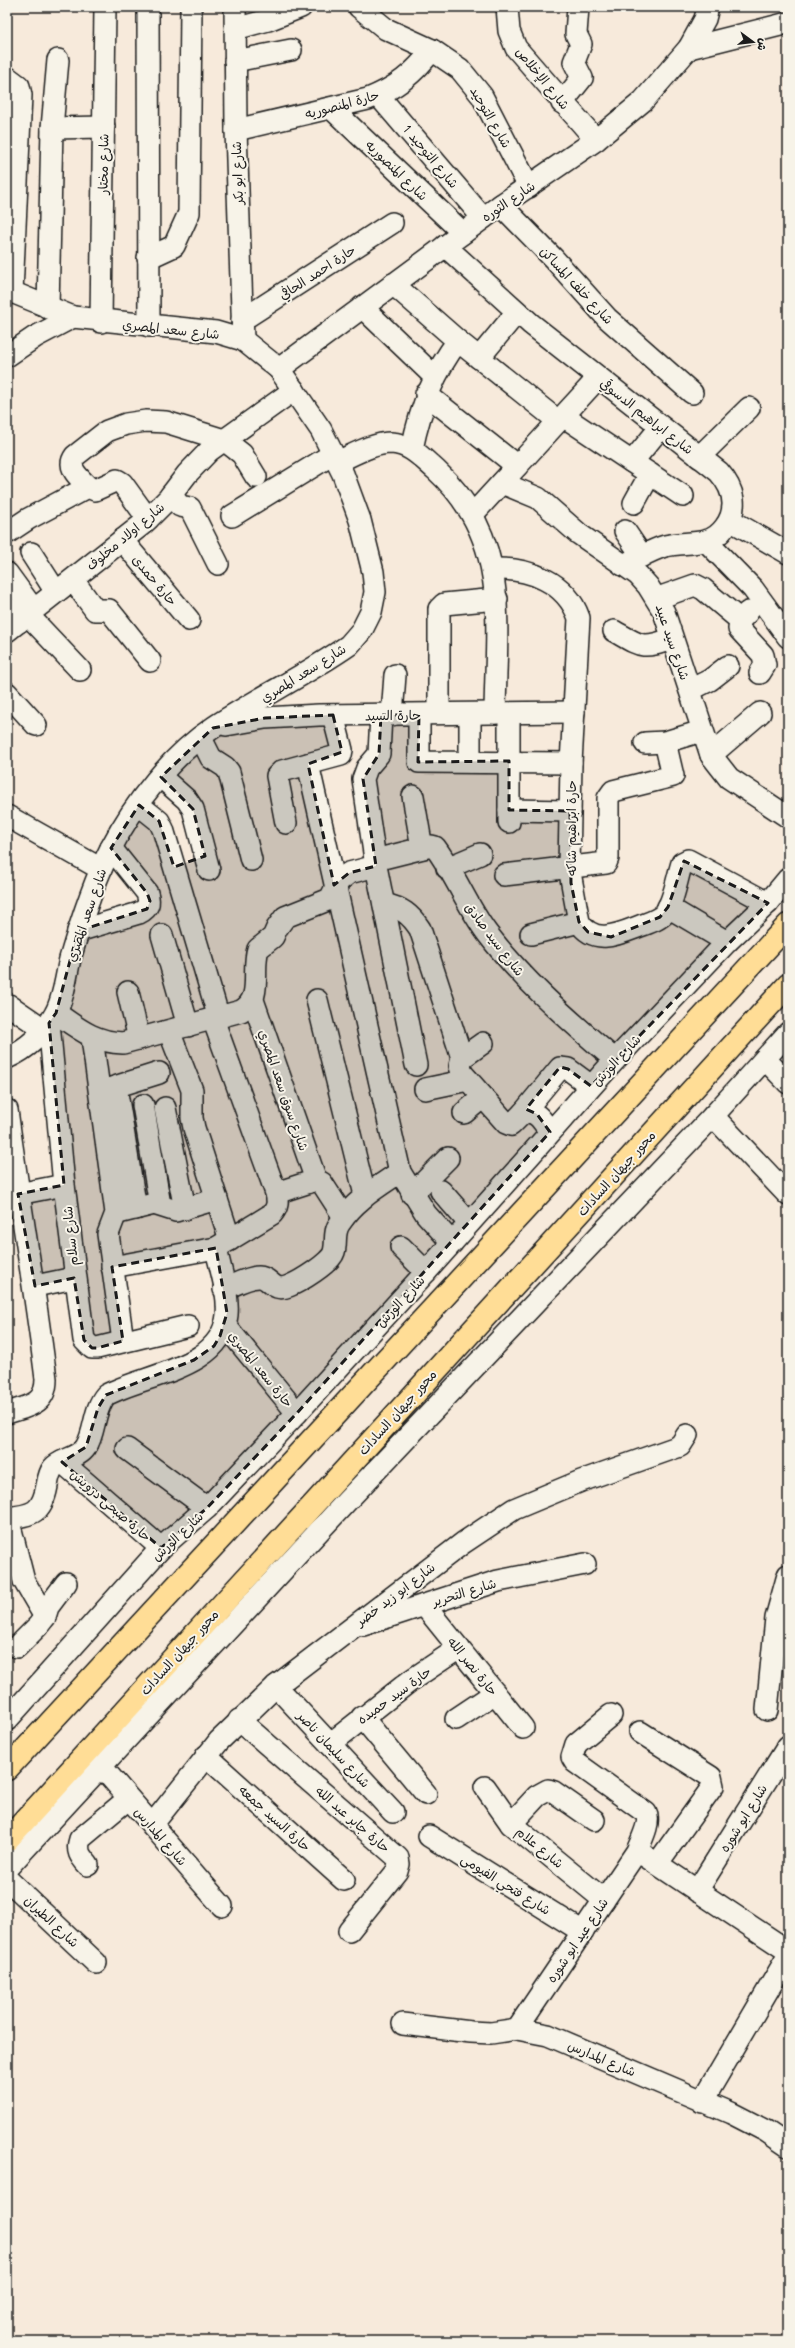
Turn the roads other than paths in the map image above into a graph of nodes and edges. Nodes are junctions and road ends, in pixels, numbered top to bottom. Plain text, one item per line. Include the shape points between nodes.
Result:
1 (105, 7) edge
2 (148, 7) edge
3 (191, 7) edge
4 (234, 7) edge
5 (301, 7) edge
6 (359, 7) edge
7 (507, 7) edge
8 (578, 7) edge
9 (708, 7) edge
10 (788, 23) edge
11 (235, 29) junction
12 (689, 48) junction
13 (290, 50) dead end
14 (432, 50) junction
15 (58, 60) dead end
16 (235, 60) junction
17 (7, 77) edge
18 (378, 95) junction
19 (562, 103) junction
20 (331, 108) junction
21 (104, 127) junction
22 (52, 128) junction
23 (236, 130) junction
24 (596, 140) junction
25 (529, 187) junction
26 (501, 205) junction
27 (483, 218) junction
28 (392, 223) dead end
29 (463, 233) junction
30 (445, 246) junction
31 (148, 258) junction
32 (393, 284) junction
33 (9, 291) edge
34 (362, 307) junction
35 (48, 308) junction
36 (517, 312) junction
37 (73, 317) junction
38 (101, 322) junction
39 (149, 326) junction
40 (243, 330) junction
41 (458, 341) junction
42 (7, 356) edge
43 (479, 358) junction
44 (278, 369) junction
45 (598, 378) junction
46 (431, 386) junction
47 (294, 390) junction
48 (692, 393) dead end
49 (749, 408) dead end
50 (561, 418) junction
51 (660, 428) junction
52 (224, 440) junction
53 (412, 448) junction
54 (699, 457) junction
55 (335, 458) junction
56 (632, 462) junction
57 (516, 466) junction
58 (650, 474) junction
59 (256, 476) dead end
60 (502, 483) junction
61 (88, 487) junction
62 (171, 495) junction
63 (683, 496) dead end
64 (634, 503) dead end
65 (473, 514) junction
66 (232, 516) dead end
67 (148, 519) junction
68 (730, 520) junction
69 (11, 523) edge
70 (625, 531) dead end
71 (122, 540) junction
72 (706, 541) junction
73 (30, 553) dead end
74 (788, 553) edge
75 (642, 556) junction
76 (218, 564) dead end
77 (623, 565) junction
78 (493, 569) junction
79 (7, 573) edge
80 (72, 580) junction
81 (56, 592) junction
82 (658, 598) junction
83 (497, 599) junction
84 (762, 599) junction
85 (19, 617) edge
86 (189, 620) dead end
87 (740, 620) junction
88 (614, 631) dead end
89 (784, 632) edge
90 (672, 639) junction
91 (756, 648) junction
92 (150, 661) dead end
93 (728, 666) dead end
94 (80, 670) dead end
95 (760, 673) dead end
96 (395, 675) dead end
97 (690, 690) junction
98 (7, 693) edge
99 (574, 712) junction
100 (502, 713) junction
101 (760, 713) dead end
102 (429, 714) junction
103 (470, 714) junction
104 (333, 715) junction
105 (387, 715) junction
106 (36, 725) dead end
107 (702, 731) junction
108 (207, 733) junction
109 (711, 755) junction
110 (509, 761) junction
111 (470, 762) junction
112 (571, 763) junction
113 (308, 764) junction
114 (161, 777) junction
115 (414, 796) dead end
116 (139, 805) junction
117 (570, 811) junction
118 (7, 816) edge
119 (788, 817) edge
120 (286, 822) dead end
121 (111, 848) junction
122 (422, 848) junction
123 (480, 854) dead end
124 (251, 860) dead end
125 (376, 863) junction
126 (174, 867) junction
127 (569, 867) junction
128 (447, 868) junction
129 (101, 869) junction
130 (504, 875) dead end
131 (788, 879) edge
132 (336, 890) junction
133 (768, 903) junction
134 (384, 904) junction
135 (668, 907) junction
136 (579, 922) junction
137 (788, 925) edge
138 (78, 931) junction
139 (531, 934) dead end
140 (162, 935) dead end
141 (727, 942) junction
142 (788, 985) edge
143 (128, 992) dead end
144 (253, 1000) junction
145 (317, 1000) dead end
146 (7, 1004) edge
147 (216, 1018) junction
148 (50, 1022) junction
149 (178, 1029) junction
150 (788, 1033) edge
151 (92, 1038) junction
152 (139, 1039) junction
153 (483, 1043) dead end
154 (7, 1058) edge
155 (462, 1058) junction
156 (615, 1060) junction
157 (765, 1060) junction
158 (416, 1064) dead end
159 (159, 1073) dead end
160 (468, 1080) junction
161 (788, 1083) edge
162 (591, 1086) junction
163 (108, 1089) junction
164 (425, 1089) dead end
165 (483, 1097) junction
166 (143, 1105) dead end
167 (165, 1108) dead end
168 (7, 1110) edge
169 (464, 1113) dead end
170 (523, 1113) junction
171 (713, 1116) junction
172 (550, 1132) junction
173 (448, 1158) dead end
174 (400, 1172) junction
175 (316, 1180) junction
176 (64, 1185) junction
177 (442, 1191) dead end
178 (276, 1193) junction
179 (18, 1194) junction
180 (412, 1194) junction
181 (365, 1195) junction
182 (788, 1195) edge
183 (217, 1199) junction
184 (160, 1205) junction
185 (136, 1208) junction
186 (185, 1209) junction
187 (116, 1213) junction
188 (344, 1217) junction
189 (469, 1224) junction
190 (452, 1243) junction
191 (223, 1244) junction
192 (401, 1246) dead end
193 (112, 1267) junction
194 (426, 1272) junction
195 (74, 1278) junction
196 (35, 1286) junction
197 (224, 1289) junction
198 (225, 1325) junction
199 (188, 1326) dead end
200 (123, 1341) junction
201 (7, 1411) edge
202 (297, 1413) junction
203 (687, 1435) dead end
204 (127, 1449) dead end
205 (62, 1462) junction
206 (207, 1508) junction
207 (8, 1518) edge
208 (161, 1548) junction
209 (585, 1564) dead end
210 (788, 1575) edge
211 (66, 1583) dead end
212 (424, 1605) junction
213 (45, 1617) junction
214 (346, 1631) junction
215 (17, 1646) dead end
216 (459, 1648) junction
217 (276, 1686) junction
218 (495, 1693) junction
219 (767, 1710) dead end
220 (612, 1714) dead end
221 (362, 1717) junction
222 (456, 1718) dead end
223 (7, 1720) edge
224 (239, 1720) junction
225 (523, 1728) dead end
226 (640, 1732) dead end
227 (330, 1744) junction
228 (788, 1746) edge
229 (206, 1756) junction
230 (101, 1766) junction
231 (7, 1769) edge
232 (485, 1787) dead end
233 (426, 1794) dead end
234 (128, 1798) junction
235 (393, 1812) dead end
236 (594, 1820) dead end
237 (511, 1824) junction
238 (152, 1825) junction
239 (429, 1836) dead end
240 (7, 1840) edge
241 (637, 1851) junction
242 (657, 1864) junction
243 (88, 1865) dead end
244 (7, 1868) edge
245 (7, 1880) edge
246 (344, 1880) dead end
247 (698, 1891) junction
248 (604, 1900) junction
249 (222, 1906) dead end
250 (350, 1931) dead end
251 (583, 1932) junction
252 (788, 1951) edge
253 (96, 1963) dead end
254 (785, 1969) edge
255 (403, 2024) dead end
256 (517, 2029) junction
257 (702, 2102) junction
258 (788, 2146) edge

1 - 21 street, شارع مختار
2 - 31 street
3 - 31 street via 189,212 174,246
4 - 11 street, شارع ابو بكر
5 - 11 street
6 - 14 street, شارع التوحيد via 386,29
7 - 19 street, شارع الإخلاص via 509,31 516,48
8 - 19 street via 576,34 581,44 574,62 582,78
9 - 12 street, شارع الثوره via 705,20
10 - 12 street
11 - 16 street, شارع ابو بكر
12 - 24 street, شارع الثوره via 643,101
13 - 16 street
14 - 18 street, حارة المنصوريه via 405,81
14 - 25 street, شارع التوحيد via 460,69 482,96
15 - 22 street
16 - 23 street, شارع ابو بكر
17 - 33 street via 19,86 21,96
18 - 20 street, حارة المنصوريه
18 - 27 street, شارع التوحيد 1
19 - 24 street, شارع الإخلاص
20 - 23 street, حارة المنصوريه
20 - 29 street, شارع المنصوريه
21 - 22 street
21 - 38 street, شارع مختار
22 - 35 street
23 - 40 street, شارع ابو بكر
24 - 25 street, شارع الثوره
25 - 26 street, شارع الثوره
26 - 27 street, شارع الثوره
26 - 48 street, شارع خلف المساكن via 607,318
27 - 29 street, شارع الثوره
28 - 40 street, حارة احمد الحافي
29 - 30 street, شارع الثوره
30 - 32 street, شارع الثوره
30 - 36 street, شارع ابراهيم الدسوقي
31 - 39 street
32 - 34 street, شارع الثوره
32 - 41 street
33 - 35 street, شارع سعد المصري
34 - 44 street, شارع الثوره
34 - 46 street
35 - 37 street, شارع سعد المصري
36 - 43 street
36 - 45 street, شارع ابراهيم الدسوقي
37 - 38 street, شارع سعد المصري
37 - 42 street via 35,337
38 - 39 street, شارع سعد المصري
39 - 40 street, شارع سعد المصري via 216,332
40 - 44 street, شارع سعد المصري
41 - 43 street
41 - 46 street
43 - 50 street
44 - 47 street, شارع سعد المصري
45 - 50 street
45 - 51 street, شارع ابراهيم الدسوقي
46 - 53 street via 418,421
46 - 57 street
47 - 52 street, شارع اولاد مخلوف
47 - 55 street, شارع سعد المصري
49 - 54 street
50 - 56 street
50 - 57 street
51 - 54 street, شارع ابراهيم الدسوقي
51 - 56 street
52 - 59 street via 242,454
52 - 61 street via 166,422 126,424 107,431 72,460 72,468
52 - 62 street, شارع اولاد مخلوف via 198,463
53 - 55 street via 389,443
53 - 65 street via 447,480
54 - 68 street, شارع ابراهيم الدسوقي via 728,483 733,496 734,510
55 - 66 street
55 - 108 street, شارع سعد المصري via 360,520 373,572 374,592 368,618 349,645
56 - 58 street
57 - 60 street
58 - 63 street
58 - 64 street
60 - 65 street
60 - 77 street, شارع سيد عبيد via 538,498 579,534
61 - 67 street via 95,490 114,481 120,481
61 - 69 street
62 - 67 street, شارع اولاد مخلوف
62 - 76 street via 180,506 191,510
65 - 78 street
67 - 71 street, شارع اولاد مخلوف
68 - 72 street via 719,534
68 - 74 street
70 - 75 street
71 - 80 street, شارع اولاد مخلوف
71 - 86 street, حارة حمدى
72 - 75 street via 665,546
72 - 84 street
73 - 81 street
75 - 77 street
77 - 82 street, شارع سيد عبيد via 638,575
78 - 83 street
78 - 99 street, حارة ابراهيم شاكه via 513,569 532,573 550,582 575,605 580,631
79 - 85 street
80 - 81 street, شارع اولاد مخلوف
80 - 92 street via 95,610 109,610
81 - 85 street, شارع اولاد مخلوف
82 - 87 street via 690,585 699,586
82 - 90 street, شارع سيد عبيد
83 - 100 street
83 - 102 street via 444,604 439,609
84 - 87 street
84 - 89 street
85 - 94 street
87 - 91 street via 739,628
88 - 90 street via 646,647
89 - 91 street
90 - 97 street, شارع سيد عبيد
91 - 95 street via 765,660
93 - 97 street via 710,680
96 - 105 street
97 - 107 street, شارع سيد عبيد
98 - 106 street
99 - 100 street, حارة السيد
99 - 112 street, حارة ابراهيم شاكه
100 - 103 street, حارة السيد
100 - 110 street
101 - 109 street
102 - 103 street, حارة السيد
102 - 105 street, حارة السيد
102 - 111 street via 419,762
103 - 111 street
104 - 105 street, حارة السيد
104 - 108 street, حارة السيد via 265,718
104 - 113 street via 342,752 338,756
105 - 125 street via 379,754 367,768 363,778
107 - 109 street, شارع سيد عبيد
107 - 127 street via 655,742 674,772 671,777 611,793 608,801 608,861 604,864
108 - 114 street, شارع سعد المصري
108 - 124 street via 210,758 229,772
109 - 119 street, شارع سيد عبيد via 729,778
110 - 111 street
110 - 112 street
110 - 117 street via 509,816
112 - 117 street, حارة ابراهيم شاكه
113 - 120 street via 282,771 277,776
113 - 132 street
114 - 116 street, شارع سعد المصري
114 - 126 street via 188,800 193,809 207,863
115 - 122 street
116 - 121 street, شارع سعد المصري
116 - 126 street via 159,821
117 - 127 street, حارة ابراهيم شاكه
118 - 129 street
121 - 129 street, شارع سعد المصري
121 - 138 street via 147,893 150,901 147,909
122 - 125 street
122 - 128 street, شارع سيد صادق via 435,847
123 - 128 street
125 - 132 street via 349,873 339,881
125 - 134 street
126 - 147 street
127 - 130 street
127 - 136 street, حارة ابراهيم شاكه
128 - 156 street, شارع سيد صادق via 469,906 507,957 544,999
129 - 138 street, شارع سعد المصري
131 - 133 street, شارع الورش
132 - 144 street via 330,899 321,904 285,917 273,937 258,949 256,990
132 - 174 street
133 - 135 street via 688,860 682,863
133 - 141 street, شارع الورش
134 - 155 street via 399,907 411,916 420,929
134 - 158 street
135 - 136 street via 660,917 611,937 595,936
135 - 141 street
136 - 139 street
137 - 231 main road
138 - 148 street, شارع سعد المصري
140 - 149 street
141 - 156 street, شارع الورش
142 - 240 main road, محور جيهان السادات
143 - 152 street
144 - 147 street via 241,1011
144 - 175 street, شارع سوق سعد المصري
145 - 181 street
146 - 148 street
147 - 149 street
147 - 178 street
148 - 151 street
148 - 154 street via 31,1044
148 - 176 street, شارع سلام
149 - 152 street
149 - 183 street via 192,1090 192,1118
150 - 157 street
151 - 152 street via 107,1043
151 - 163 street
153 - 155 street
155 - 160 street via 460,1066
156 - 162 street, شارع الورش
157 - 161 street
157 - 171 street
159 - 163 street
160 - 164 street
160 - 165 street
162 - 170 street via 568,1069 560,1068
162 - 172 street, شارع الورش
163 - 185 street
163 - 187 street
165 - 169 street
165 - 170 street via 508,1125 514,1124
166 - 184 street
167 - 186 street
168 - 179 street
170 - 172 street via 537,1114
171 - 182 street
171 - 230 street via 346,1502
172 - 189 street, شارع الورش
173 - 180 street
174 - 180 street
174 - 181 street
175 - 178 street
175 - 188 street via 322,1183
176 - 179 street
176 - 195 street, شارع سلام
177 - 189 street
178 - 191 street via 278,1202 272,1214
179 - 196 street
180 - 190 street
181 - 188 street
183 - 186 street
183 - 191 street
184 - 185 street
184 - 186 street via 170,1210
185 - 187 street
187 - 193 street via 108,1234
188 - 197 street via 336,1230 331,1258 289,1286 281,1288 264,1278 256,1277
189 - 190 street, شارع الورش
190 - 194 street, شارع الورش
191 - 193 street
191 - 197 street
192 - 194 street
193 - 200 street
194 - 202 street, شارع الورش
195 - 196 street
195 - 200 street, شارع سلام via 84,1340 92,1348
196 - 201 street via 46,1389 41,1398 33,1404
197 - 198 street via 227,1313
198 - 202 street, حارة سعد المصري
198 - 205 street via 220,1336 204,1355 106,1395 101,1401 86,1447
199 - 200 street, شارع سلام
202 - 206 street, شارع الورش
203 - 214 street, شارع ابو زيد خضر via 680,1446 514,1509 463,1543
204 - 206 street
205 - 207 street via 50,1472 41,1506 26,1516
205 - 208 street, حارة صبحى درويش
206 - 208 street, شارع الورش
207 - 213 street via 24,1581
208 - 223 street, شارع الورش
209 - 212 street, شارع التحرير via 498,1581
210 - 219 street via 776,1618
211 - 213 street via 48,1607
212 - 214 street, شارع التحرير
212 - 216 street, حارة نصر الله
213 - 215 street
214 - 217 street, شارع ابو زيد خضر
216 - 218 street, حارة نصر الله
216 - 221 street, حارة سيد حميده
217 - 224 street, شارع ابو زيد خضر
217 - 227 street, شارع سليمان ناصر
218 - 222 street
218 - 225 street, حارة نصر الله
220 - 241 street, شارع عيد ابو شوره via 576,1744 572,1757 575,1762 646,1813 647,1820
221 - 227 street, حارة سيد حميده
221 - 233 street
224 - 229 street, شارع ابو زيد خضر
224 - 250 street, حارة جابر عبد الله via 398,1858 398,1871
226 - 242 street via 714,1781 713,1786
227 - 235 street, شارع سليمان ناصر
228 - 247 street, شارع ابو شوره
229 - 238 street, شارع ابو زيد خضر
229 - 246 street, حارة السيد جمعه
230 - 234 street, شارع المدارس
230 - 244 street
232 - 237 street, شارع علام
234 - 238 street, شارع المدارس
234 - 243 street via 80,1839 77,1848 79,1855
236 - 237 street via 548,1790 537,1796
237 - 248 street, شارع علام
238 - 249 street, شارع المدارس
239 - 251 street, شارع فتحي الفيومى
241 - 242 street
241 - 248 street, شارع عيد ابو شوره
242 - 247 street
245 - 253 street, شارع الطيران
247 - 252 street
248 - 251 street, شارع عيد ابو شوره
251 - 256 street, شارع عيد ابو شوره
254 - 257 street
255 - 256 street, شارع المدارس via 491,2033
256 - 257 street, شارع المدارس via 548,2035
257 - 258 street, شارع المدارس via 766,2131

